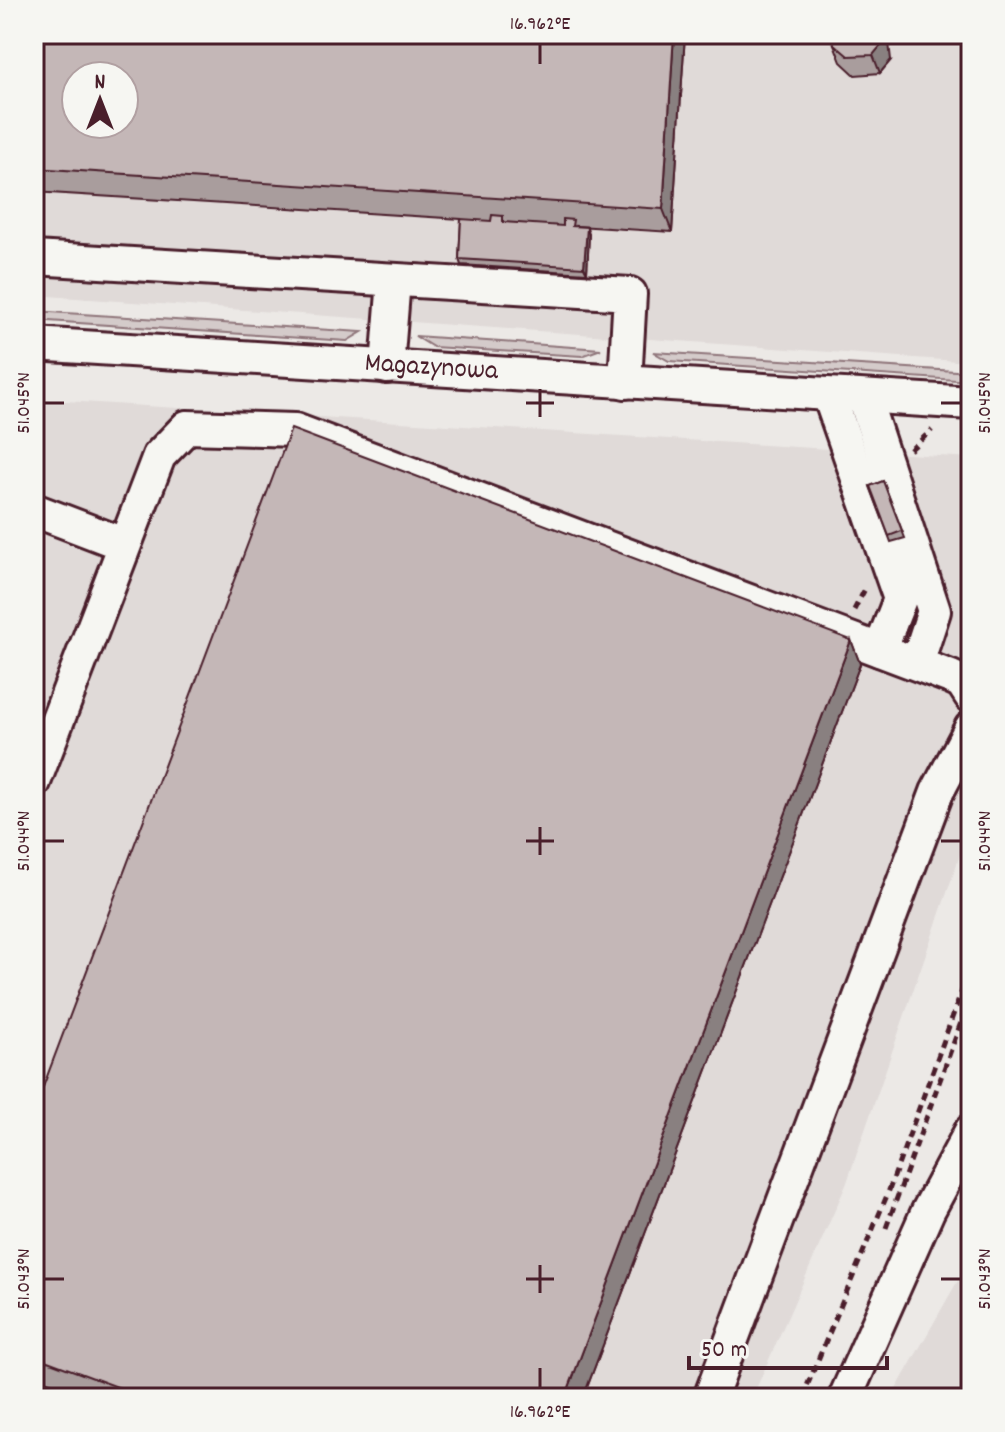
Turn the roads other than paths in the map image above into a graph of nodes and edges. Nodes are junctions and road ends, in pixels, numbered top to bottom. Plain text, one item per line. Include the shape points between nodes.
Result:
1 (34, 258) edge
2 (394, 280) junction
3 (34, 344) edge
4 (387, 367) junction
5 (625, 382) junction
6 (829, 395) junction
7 (864, 397) junction
8 (971, 403) edge
9 (34, 510) edge
10 (123, 544) junction
11 (880, 650) junction
12 (917, 663) junction
13 (971, 696) edge
14 (971, 728) edge
15 (34, 782) edge
16 (971, 1131) edge
17 (710, 1398) edge
18 (845, 1398) edge

1 - 2 street
2 - 4 street
2 - 5 street via 630,294
3 - 4 street, Magazynowa
4 - 5 street, Magazynowa
5 - 6 street, Magazynowa
6 - 7 street, Magazynowa
6 - 11 street via 900,599
7 - 8 street, Magazynowa
7 - 12 street via 934,611
9 - 10 street
10 - 11 street via 159,456 187,427 295,430
10 - 15 street
11 - 12 street
12 - 13 street via 962,682
14 - 17 street via 937,792
16 - 18 street via 928,1211

